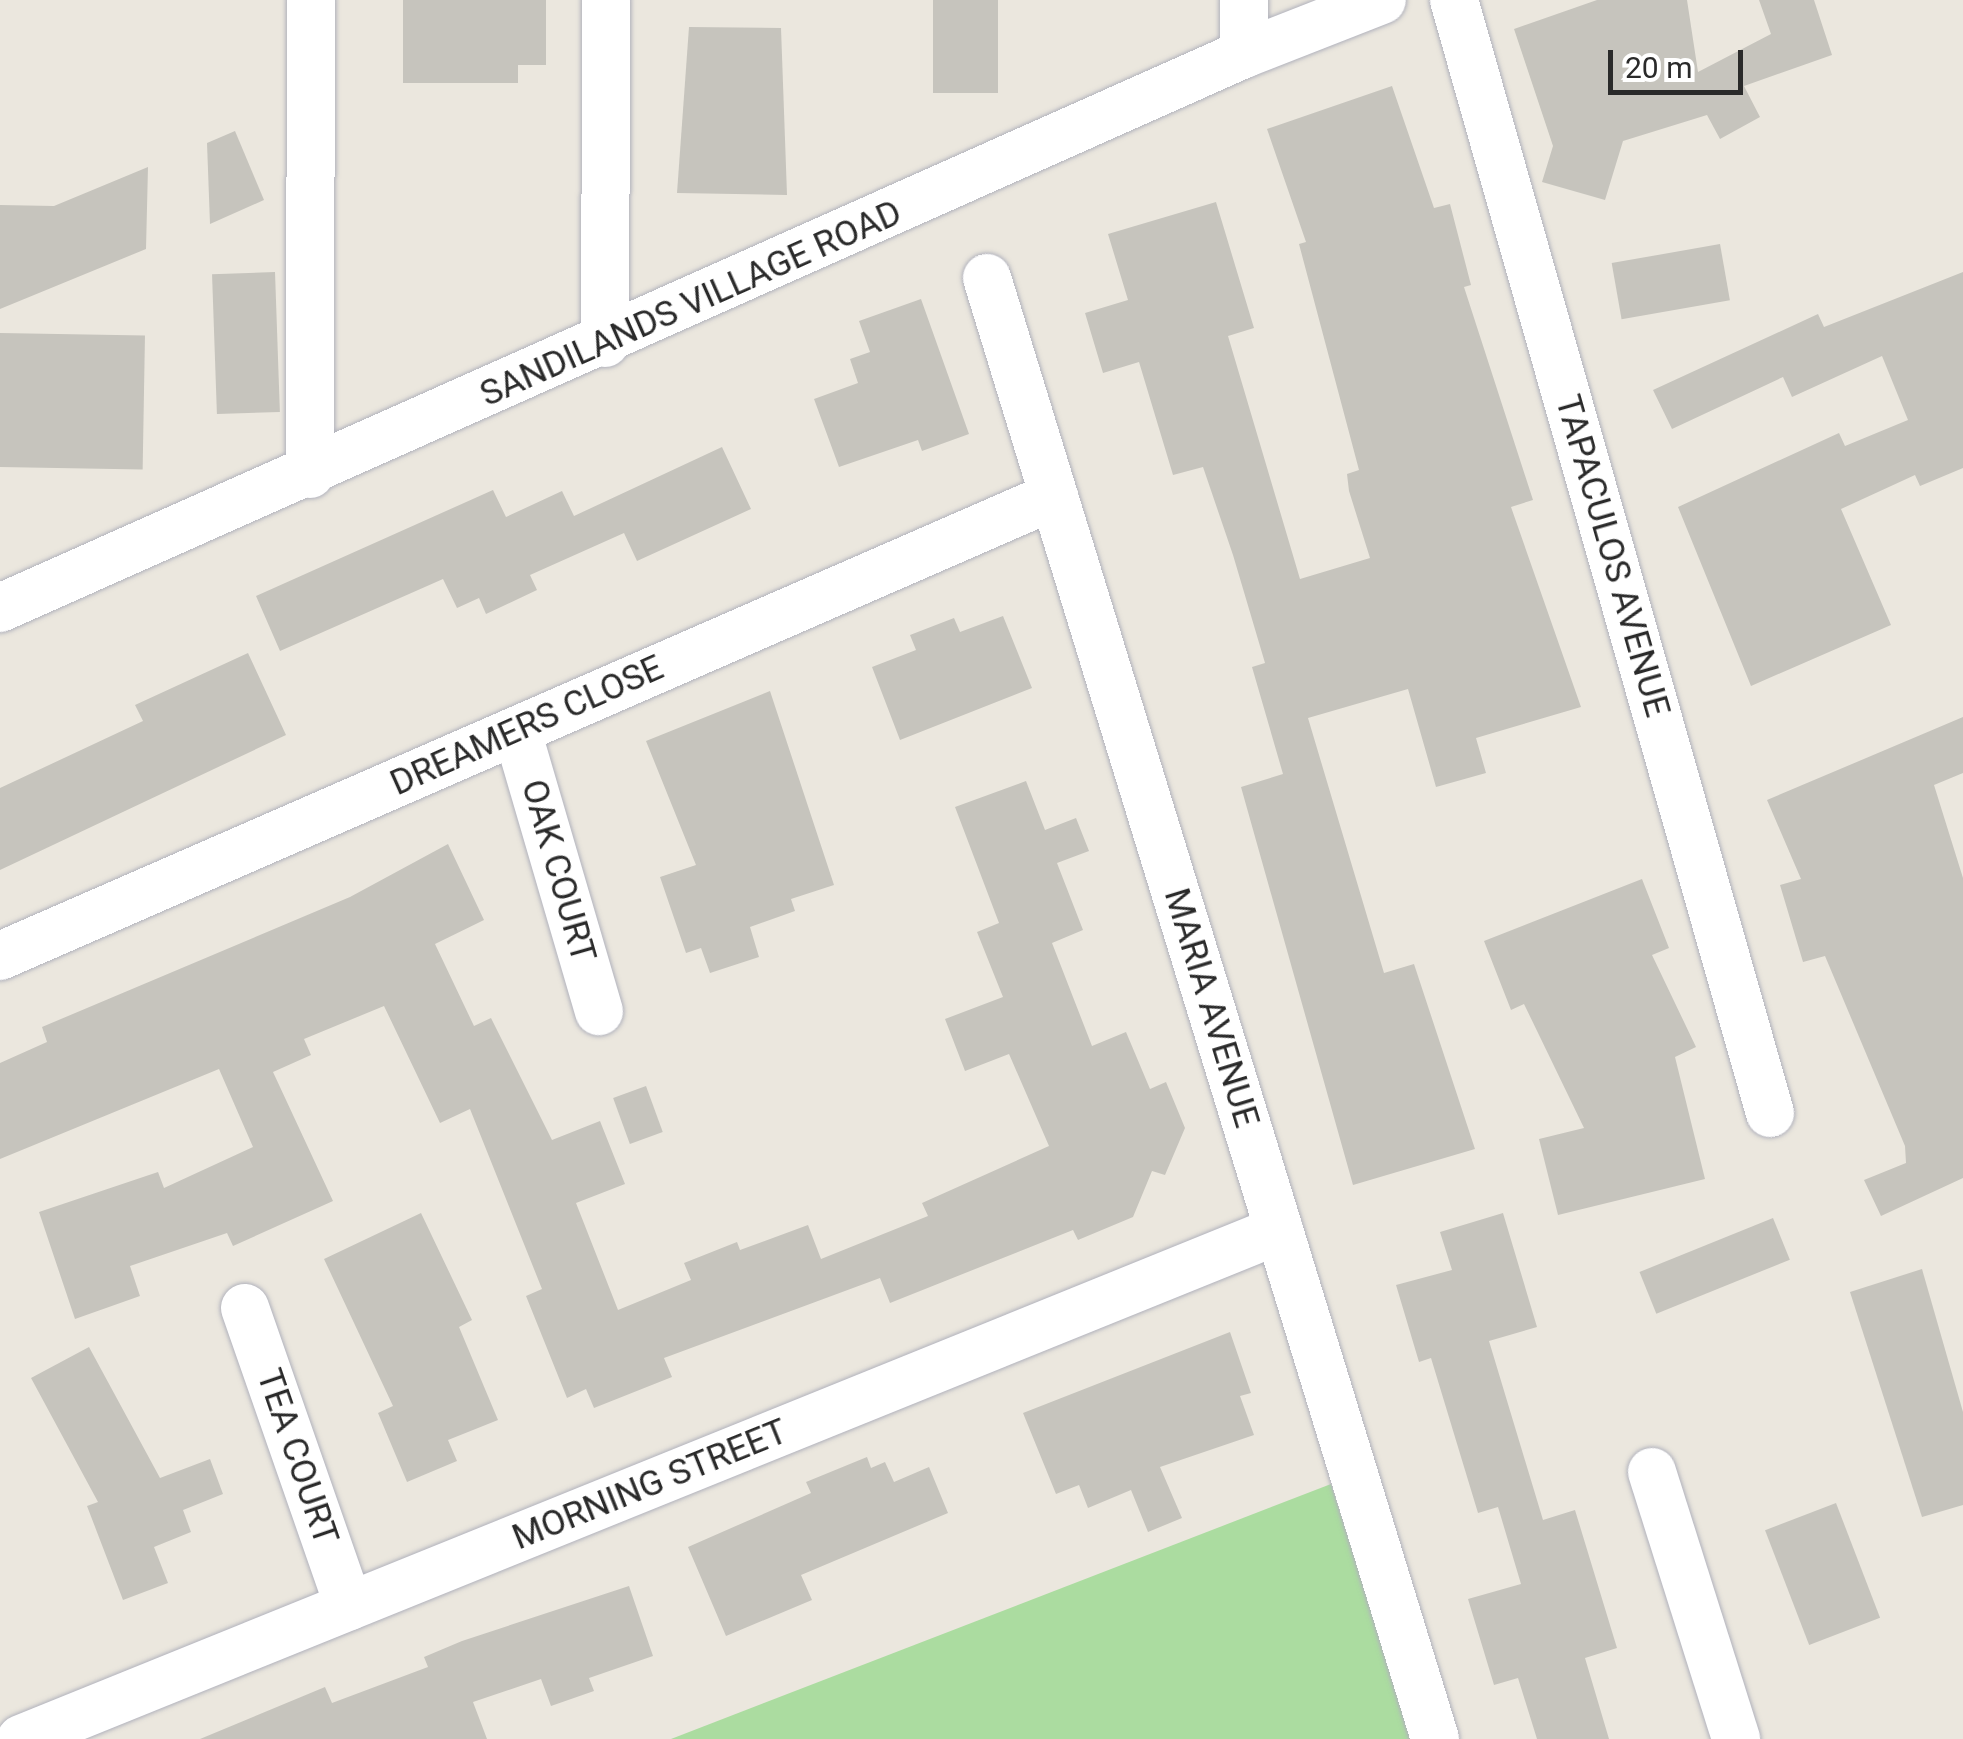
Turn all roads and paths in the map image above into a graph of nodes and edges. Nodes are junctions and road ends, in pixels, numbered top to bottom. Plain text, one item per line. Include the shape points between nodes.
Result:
1 (311, 0) edge
2 (606, 0) edge
3 (1244, 0) edge
4 (1382, 0) edge
5 (1454, 0) edge
6 (1244, 54) junction
7 (987, 278) dead end
8 (605, 343) junction
9 (310, 474) junction
10 (1054, 496) junction
11 (0, 608) edge
12 (517, 731) junction
13 (0, 956) edge
14 (599, 1011) dead end
15 (1770, 1113) dead end
16 (1279, 1230) junction
17 (245, 1308) dead end
18 (1652, 1472) dead end
19 (349, 1606) junction
20 (21, 1739) edge
21 (1435, 1739) edge
22 (1736, 1739) edge

1 - 9 street
2 - 8 street
3 - 6 street
4 - 6 street, SANDILANDS VILLAGE ROAD
5 - 15 street, TAPACULOS AVENUE
6 - 8 street, SANDILANDS VILLAGE ROAD
7 - 10 street, MARIA AVENUE
8 - 9 street, SANDILANDS VILLAGE ROAD
9 - 11 street, SANDILANDS VILLAGE ROAD
10 - 12 street, DREAMERS CLOSE
10 - 16 street, MARIA AVENUE
12 - 13 street, DREAMERS CLOSE
12 - 14 street, OAK COURT
16 - 19 street, MORNING STREET
16 - 21 street, MARIA AVENUE
17 - 19 street, TEA COURT
18 - 22 street
19 - 20 street, MORNING STREET

